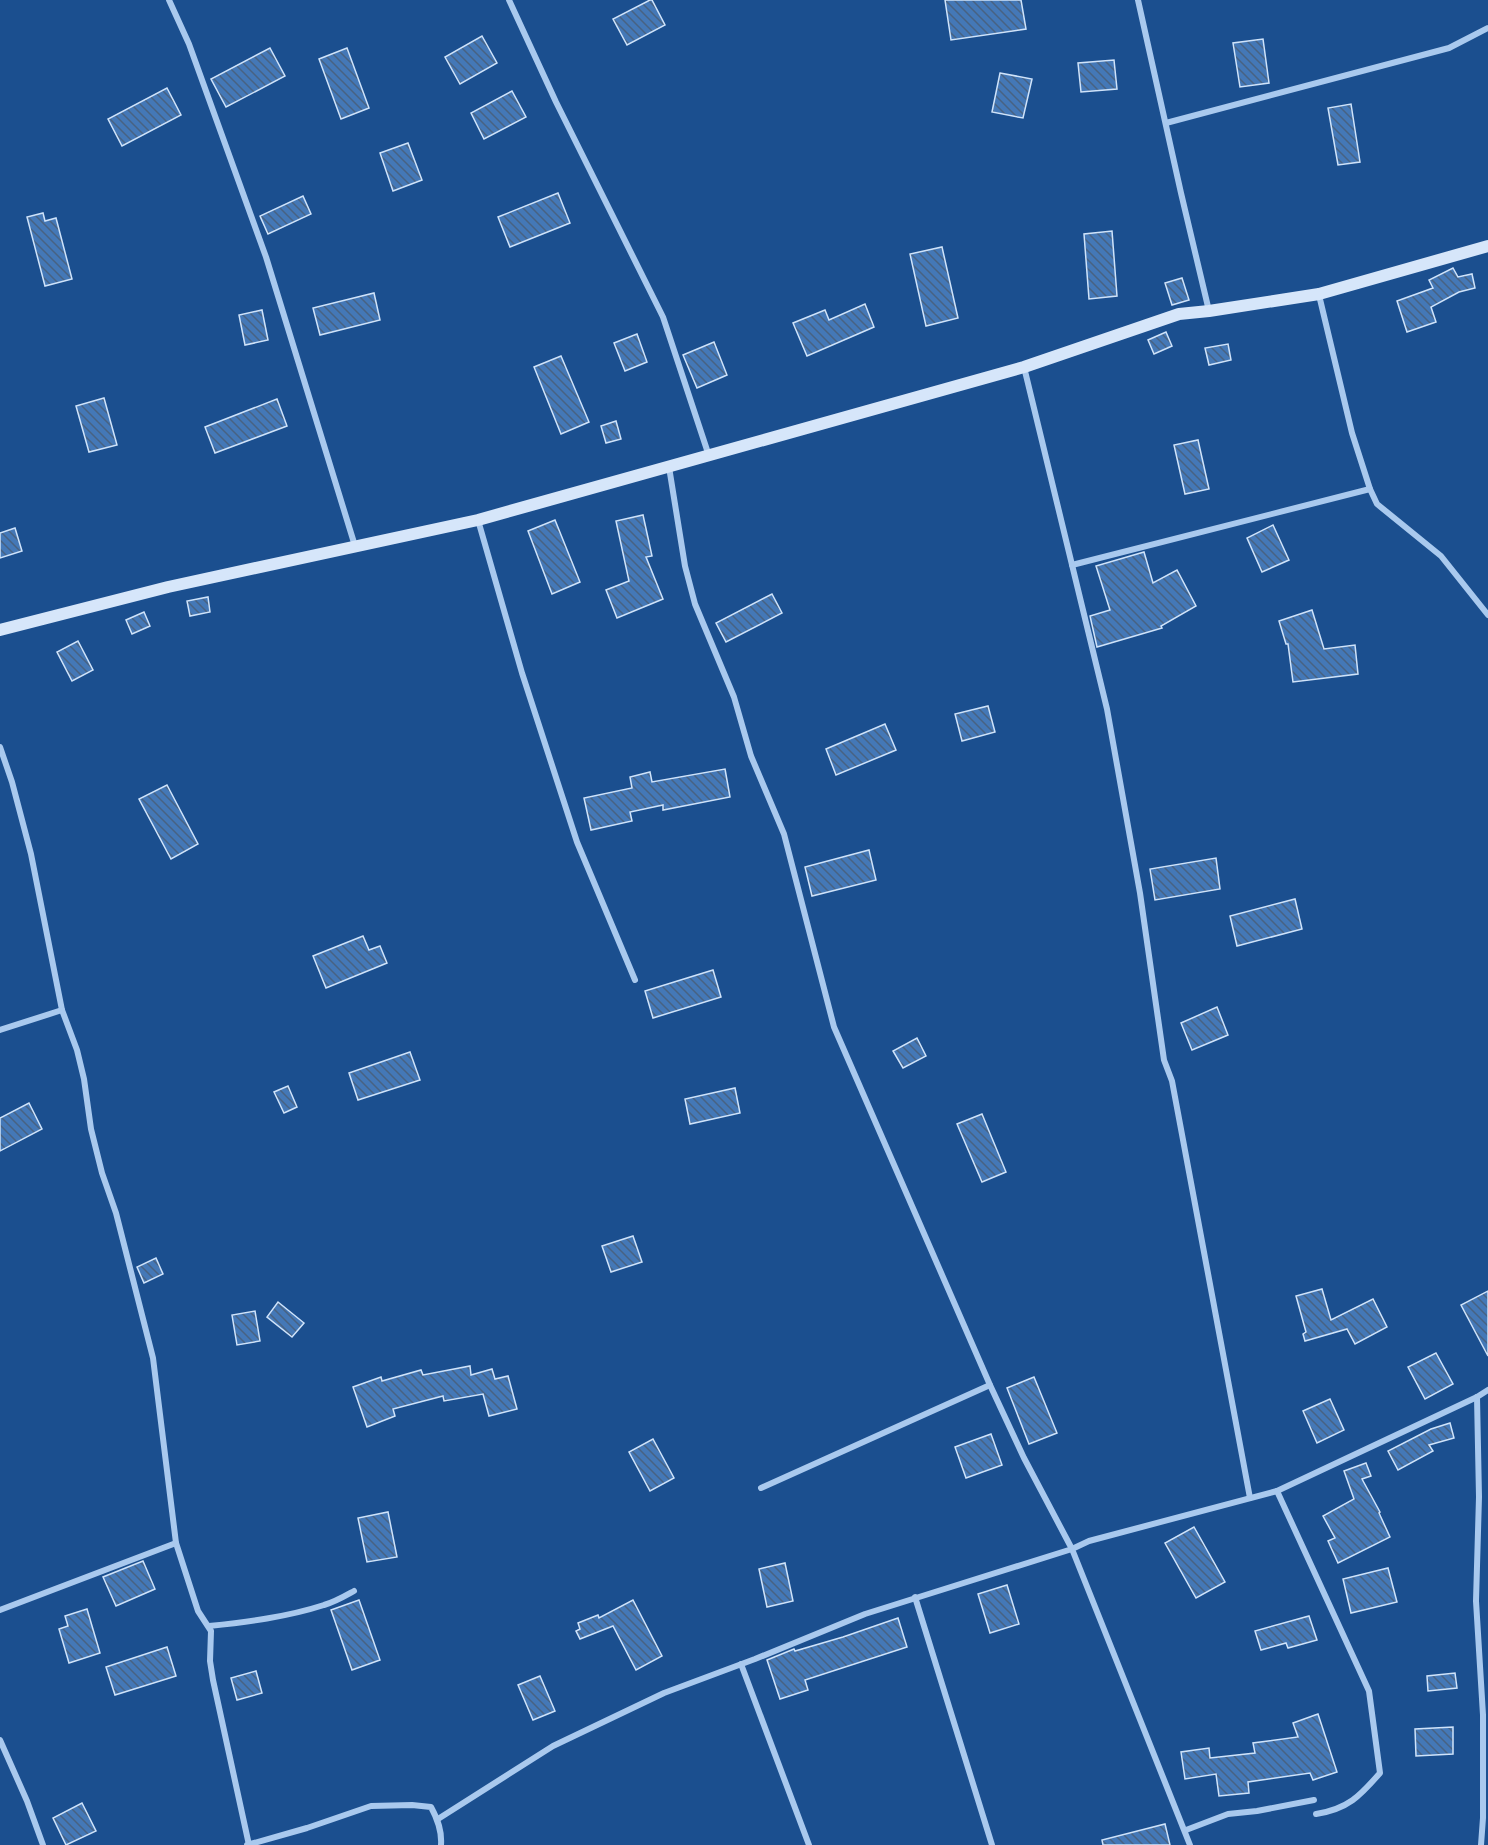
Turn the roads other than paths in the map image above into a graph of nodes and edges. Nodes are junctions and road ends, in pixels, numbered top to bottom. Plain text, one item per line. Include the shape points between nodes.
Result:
1 (170, 0) edge
2 (509, 0) edge
3 (1138, 0) edge
4 (1488, 28) edge
5 (1166, 123) junction
6 (1488, 246) edge
7 (1318, 294) junction
8 (1209, 311) junction
9 (1024, 367) junction
10 (709, 456) junction
11 (669, 467) junction
12 (1370, 489) junction
13 (478, 520) junction
14 (355, 547) junction
15 (1072, 565) junction
16 (1488, 615) edge
17 (0, 630) edge
18 (0, 747) edge
19 (635, 980) dead end
20 (62, 1010) junction
21 (0, 1030) edge
22 (990, 1385) junction
23 (1488, 1390) edge
24 (1477, 1397) junction
25 (760, 1488) dead end
26 (1276, 1491) junction
27 (1250, 1498) junction
28 (176, 1543) junction
29 (1072, 1549) junction
30 (354, 1591) dead end
31 (915, 1597) junction
32 (0, 1610) edge
33 (209, 1626) junction
34 (741, 1664) junction
35 (0, 1740) edge
36 (1314, 1800) dead end
37 (1316, 1814) dead end
38 (438, 1819) junction
39 (1186, 1830) junction
40 (43, 1845) edge
41 (248, 1845) edge
42 (441, 1845) edge
43 (809, 1845) edge
44 (992, 1845) edge
45 (1190, 1845) edge
46 (1481, 1845) edge

1 - 14 street via 266,257
2 - 10 street via 663,317
3 - 5 street
4 - 5 street via 1449,48
5 - 8 street
6 - 7 street
7 - 8 street
7 - 12 street
8 - 9 street via 1179,314
9 - 10 street
9 - 15 street
10 - 11 street
11 - 13 street
11 - 22 street via 695,604 734,697 750,756 784,834 834,1027
12 - 15 street
12 - 16 street via 1377,504 1441,556
13 - 14 street
13 - 19 street via 577,842
14 - 17 street
15 - 27 street via 1107,709 1140,893 1164,1060 1172,1081
18 - 20 street via 31,854
20 - 21 street
20 - 28 street via 77,1050 91,1129 153,1358
22 - 25 street
22 - 29 street
23 - 24 street
24 - 26 street
24 - 46 street via 1476,1601 1483,1715
26 - 27 street
26 - 37 street via 1369,1691 1380,1773 1361,1796 1334,1811
27 - 29 street via 1089,1541
28 - 32 street
28 - 33 street via 198,1611
29 - 31 street
29 - 39 street
30 - 33 street via 326,1605
31 - 34 street
31 - 44 street
33 - 41 street via 213,1680
34 - 38 street via 664,1693 553,1746
34 - 43 street
35 - 40 street
36 - 39 street via 1228,1814
38 - 41 street via 431,1807 372,1806
38 - 42 street
39 - 45 street

